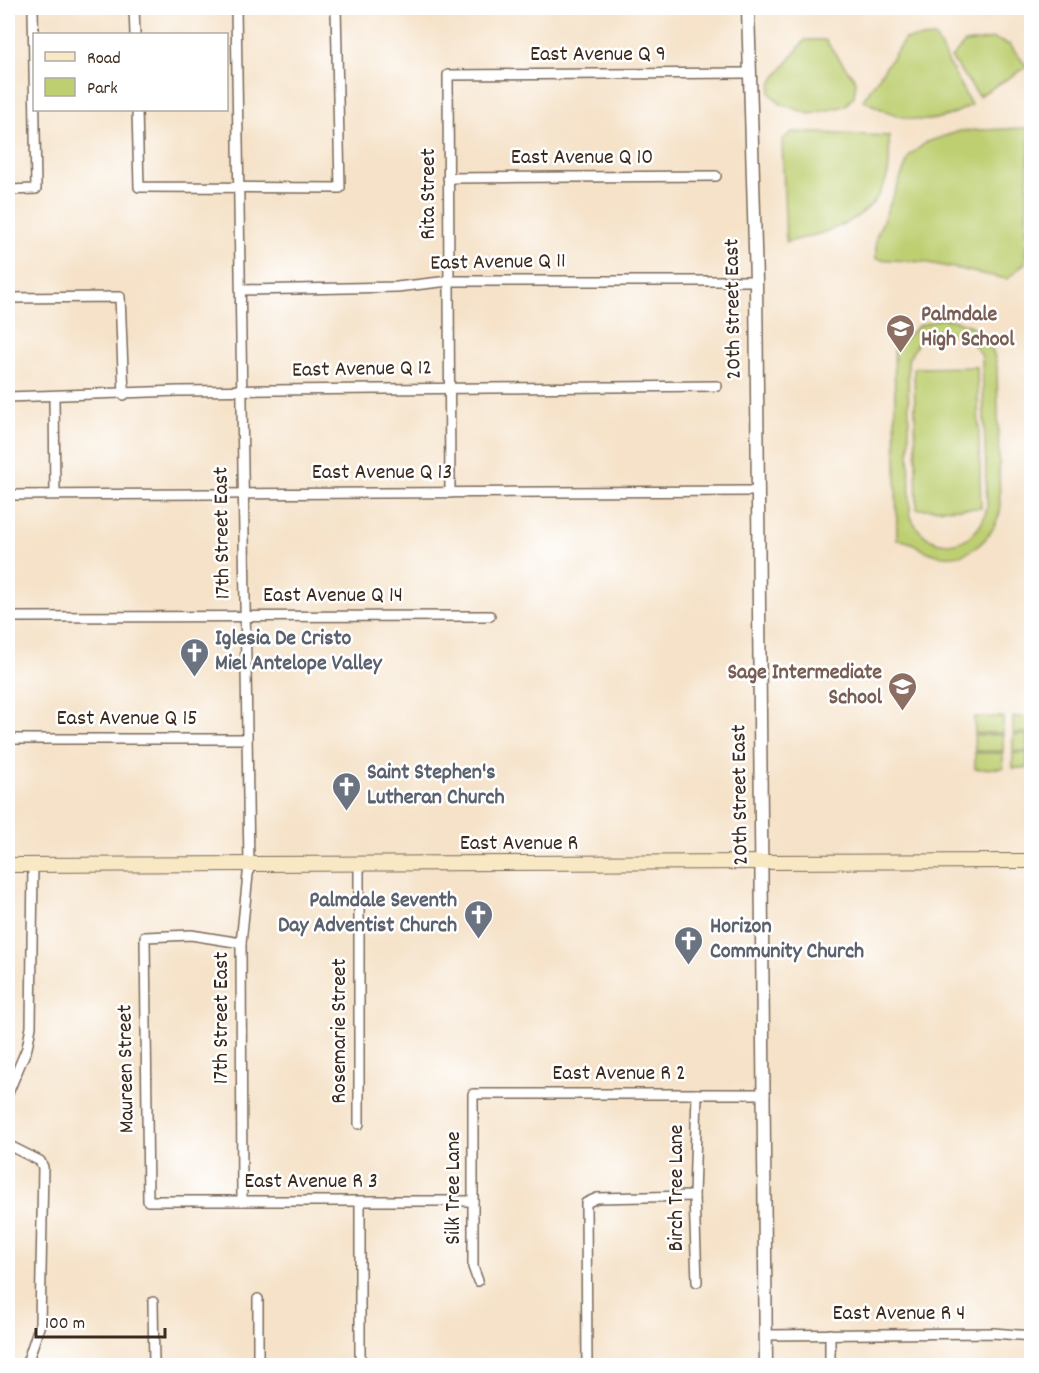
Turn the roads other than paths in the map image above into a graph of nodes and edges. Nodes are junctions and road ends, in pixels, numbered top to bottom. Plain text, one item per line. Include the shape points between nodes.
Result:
1 (33, 8) edge
2 (134, 8) edge
3 (236, 8) edge
4 (336, 8) edge
5 (748, 8) edge
6 (33, 33) edge
7 (135, 33) edge
8 (749, 74) junction
9 (448, 75) joint
10 (35, 111) edge
11 (137, 111) edge
12 (716, 176) dead end
13 (448, 178) junction
14 (241, 188) junction
15 (8, 190) edge
16 (448, 281) junction
17 (756, 281) junction
18 (242, 290) junction
19 (8, 298) edge
20 (717, 386) dead end
21 (449, 388) junction
22 (241, 391) junction
23 (124, 395) junction
24 (8, 397) edge
25 (54, 397) junction
26 (756, 491) junction
27 (242, 492) junction
28 (450, 492) junction
29 (55, 494) junction
30 (8, 495) edge
31 (243, 616) junction
32 (489, 616) dead end
33 (8, 617) edge
34 (8, 739) edge
35 (246, 739) junction
36 (1032, 861) edge
37 (763, 863) junction
38 (33, 865) junction
39 (249, 865) junction
40 (8, 866) edge
41 (359, 866) junction
42 (241, 942) junction
43 (8, 1093) edge
44 (473, 1094) joint
45 (697, 1094) junction
46 (765, 1094) junction
47 (359, 1124) dead end
48 (8, 1145) edge
49 (694, 1196) junction
50 (148, 1201) joint
51 (242, 1201) junction
52 (473, 1201) junction
53 (360, 1202) junction
54 (478, 1281) dead end
55 (697, 1282) dead end
56 (258, 1299) dead end
57 (153, 1302) dead end
58 (830, 1334) junction
59 (766, 1335) junction
60 (1032, 1336) edge
61 (26, 1365) edge
62 (154, 1365) edge
63 (258, 1365) edge
64 (360, 1365) edge
65 (587, 1365) edge
66 (766, 1365) edge
67 (830, 1365) edge

1 - 6 street
2 - 7 street
3 - 14 street, 17th Street East
4 - 14 street via 340,188
5 - 8 street, 20th Street East
8 - 9 street, East Avenue Q 9
8 - 17 street, 20th Street East
9 - 13 street, Rita Street
10 - 15 street via 36,189
11 - 14 street via 139,187
12 - 13 street, East Avenue Q 10
13 - 16 street, Rita Street
14 - 18 street, 17th Street East
16 - 17 street, East Avenue Q 11
16 - 18 street, East Avenue Q 11 via 397,287
16 - 21 street, Rita Street
17 - 26 street, 20th Street East
18 - 22 street, 17th Street East
19 - 23 street via 120,297
20 - 21 street, East Avenue Q 12
21 - 22 street, East Avenue Q 12
21 - 28 street, Rita Street
22 - 23 street, East Avenue Q 12
22 - 27 street, 17th Street East
23 - 25 street, East Avenue Q 12
24 - 25 street, East Avenue Q 12
25 - 29 street
26 - 28 street, East Avenue Q 13
26 - 37 street, 20th Street East
27 - 28 street, East Avenue Q 13
27 - 29 street, East Avenue Q 13
27 - 31 street, 17th Street East
29 - 30 street, East Avenue Q 13
31 - 32 street, East Avenue Q 14
31 - 33 street, East Avenue Q 14
31 - 35 street, 17th Street East
34 - 35 street, East Avenue Q 15
35 - 39 street, 17th Street East
36 - 37 main road, East Avenue R
37 - 41 main road, East Avenue R
37 - 46 street, 20th Street East
38 - 39 main road, East Avenue R
38 - 40 main road, East Avenue R
38 - 43 street via 31,1027 27,1048
39 - 41 main road, East Avenue R
39 - 42 street, 17th Street East
41 - 47 street, Rosemarie Street
42 - 50 street, Maureen Street via 190,935 145,937
42 - 51 street, 17th Street East
44 - 45 street, East Avenue R 2
44 - 52 street, Silk Tree Lane
45 - 46 street, East Avenue R 2
45 - 49 street, Birch Tree Lane
46 - 59 street, 20th Street East
48 - 61 street via 40,1161 44,1167 40,1324
49 - 55 street, Birch Tree Lane
49 - 65 street via 597,1198 586,1203
50 - 51 street, East Avenue R 3
51 - 53 street, East Avenue R 3
52 - 53 street, East Avenue R 3
52 - 54 street, Silk Tree Lane via 473,1267
53 - 64 street
56 - 63 street
57 - 62 street
58 - 59 street, East Avenue R 4
58 - 60 street, East Avenue R 4
58 - 67 street
59 - 66 street, 20th Street East

